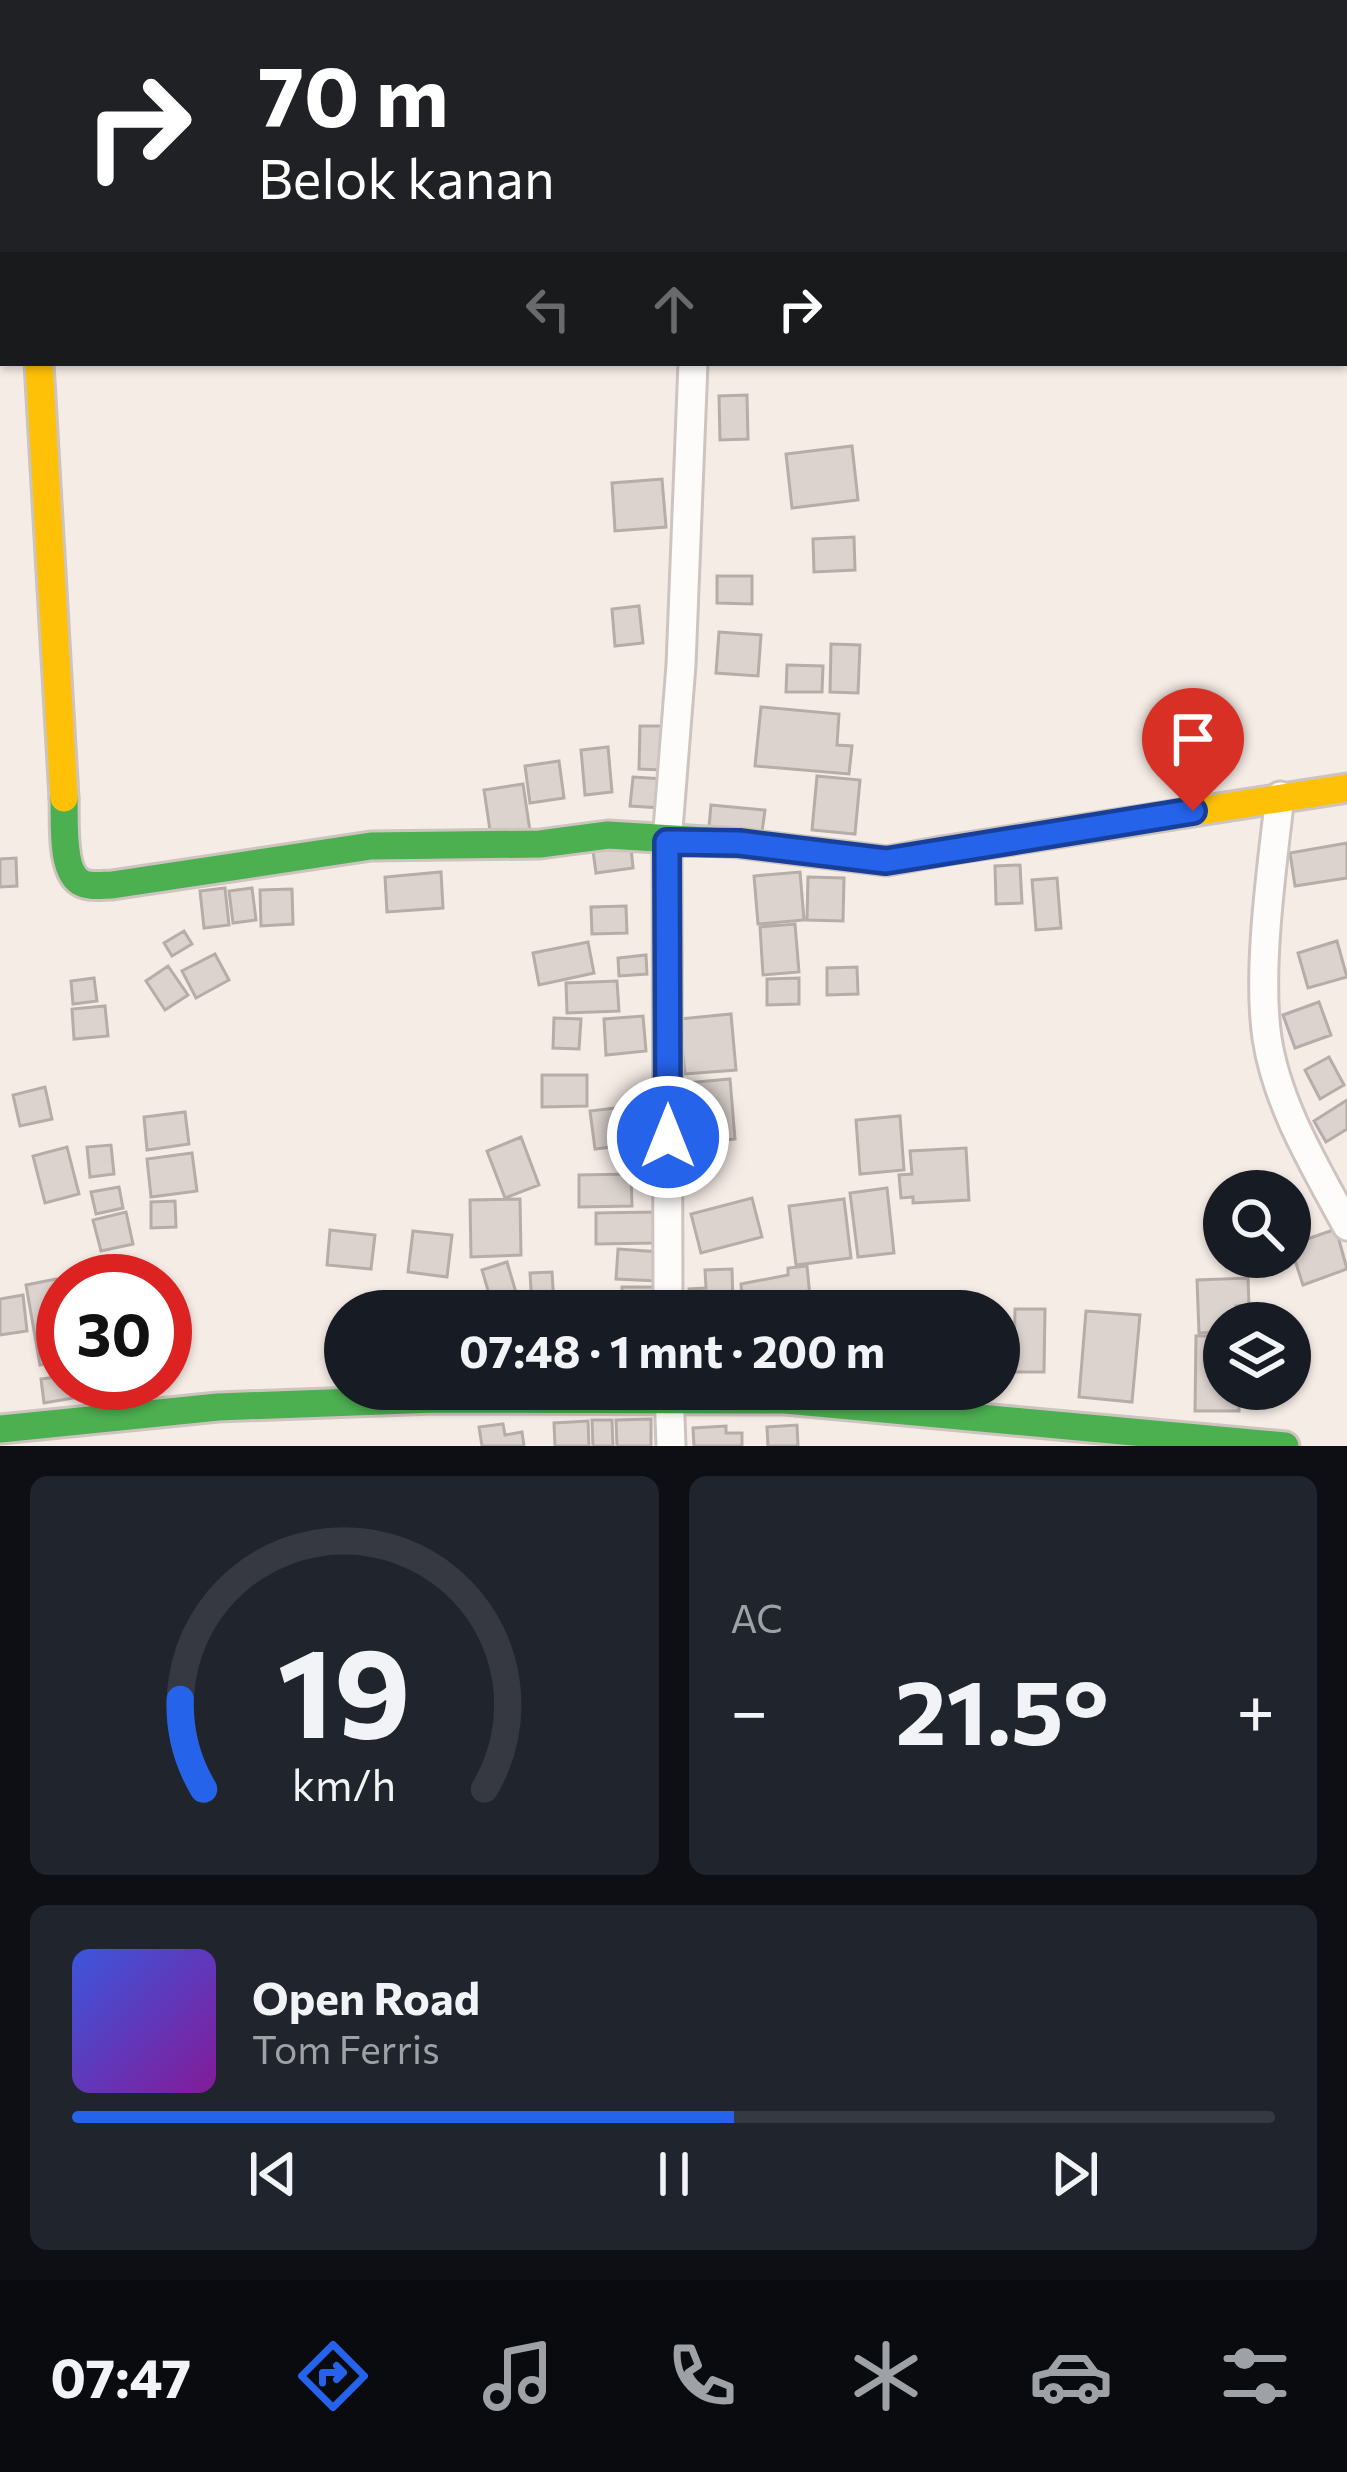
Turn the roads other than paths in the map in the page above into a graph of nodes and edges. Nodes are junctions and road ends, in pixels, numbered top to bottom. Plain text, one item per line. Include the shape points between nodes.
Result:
1 (40, 366) edge
2 (693, 366) edge
3 (1347, 788) edge
4 (1280, 796) junction
5 (667, 842) junction
6 (1347, 1226) edge
7 (668, 1290) edge
8 (324, 1403) edge
9 (670, 1410) edge
10 (900, 1410) edge
11 (0, 1430) edge
12 (671, 1446) edge
13 (1285, 1446) edge

1 - 5 street via 68,852 79,882 112,885 370,846 608,835
2 - 5 street
3 - 4 street
4 - 5 street via 886,861
4 - 6 street via 1267,1039 1281,1093
5 - 7 street
8 - 11 street
9 - 12 street
10 - 13 street

